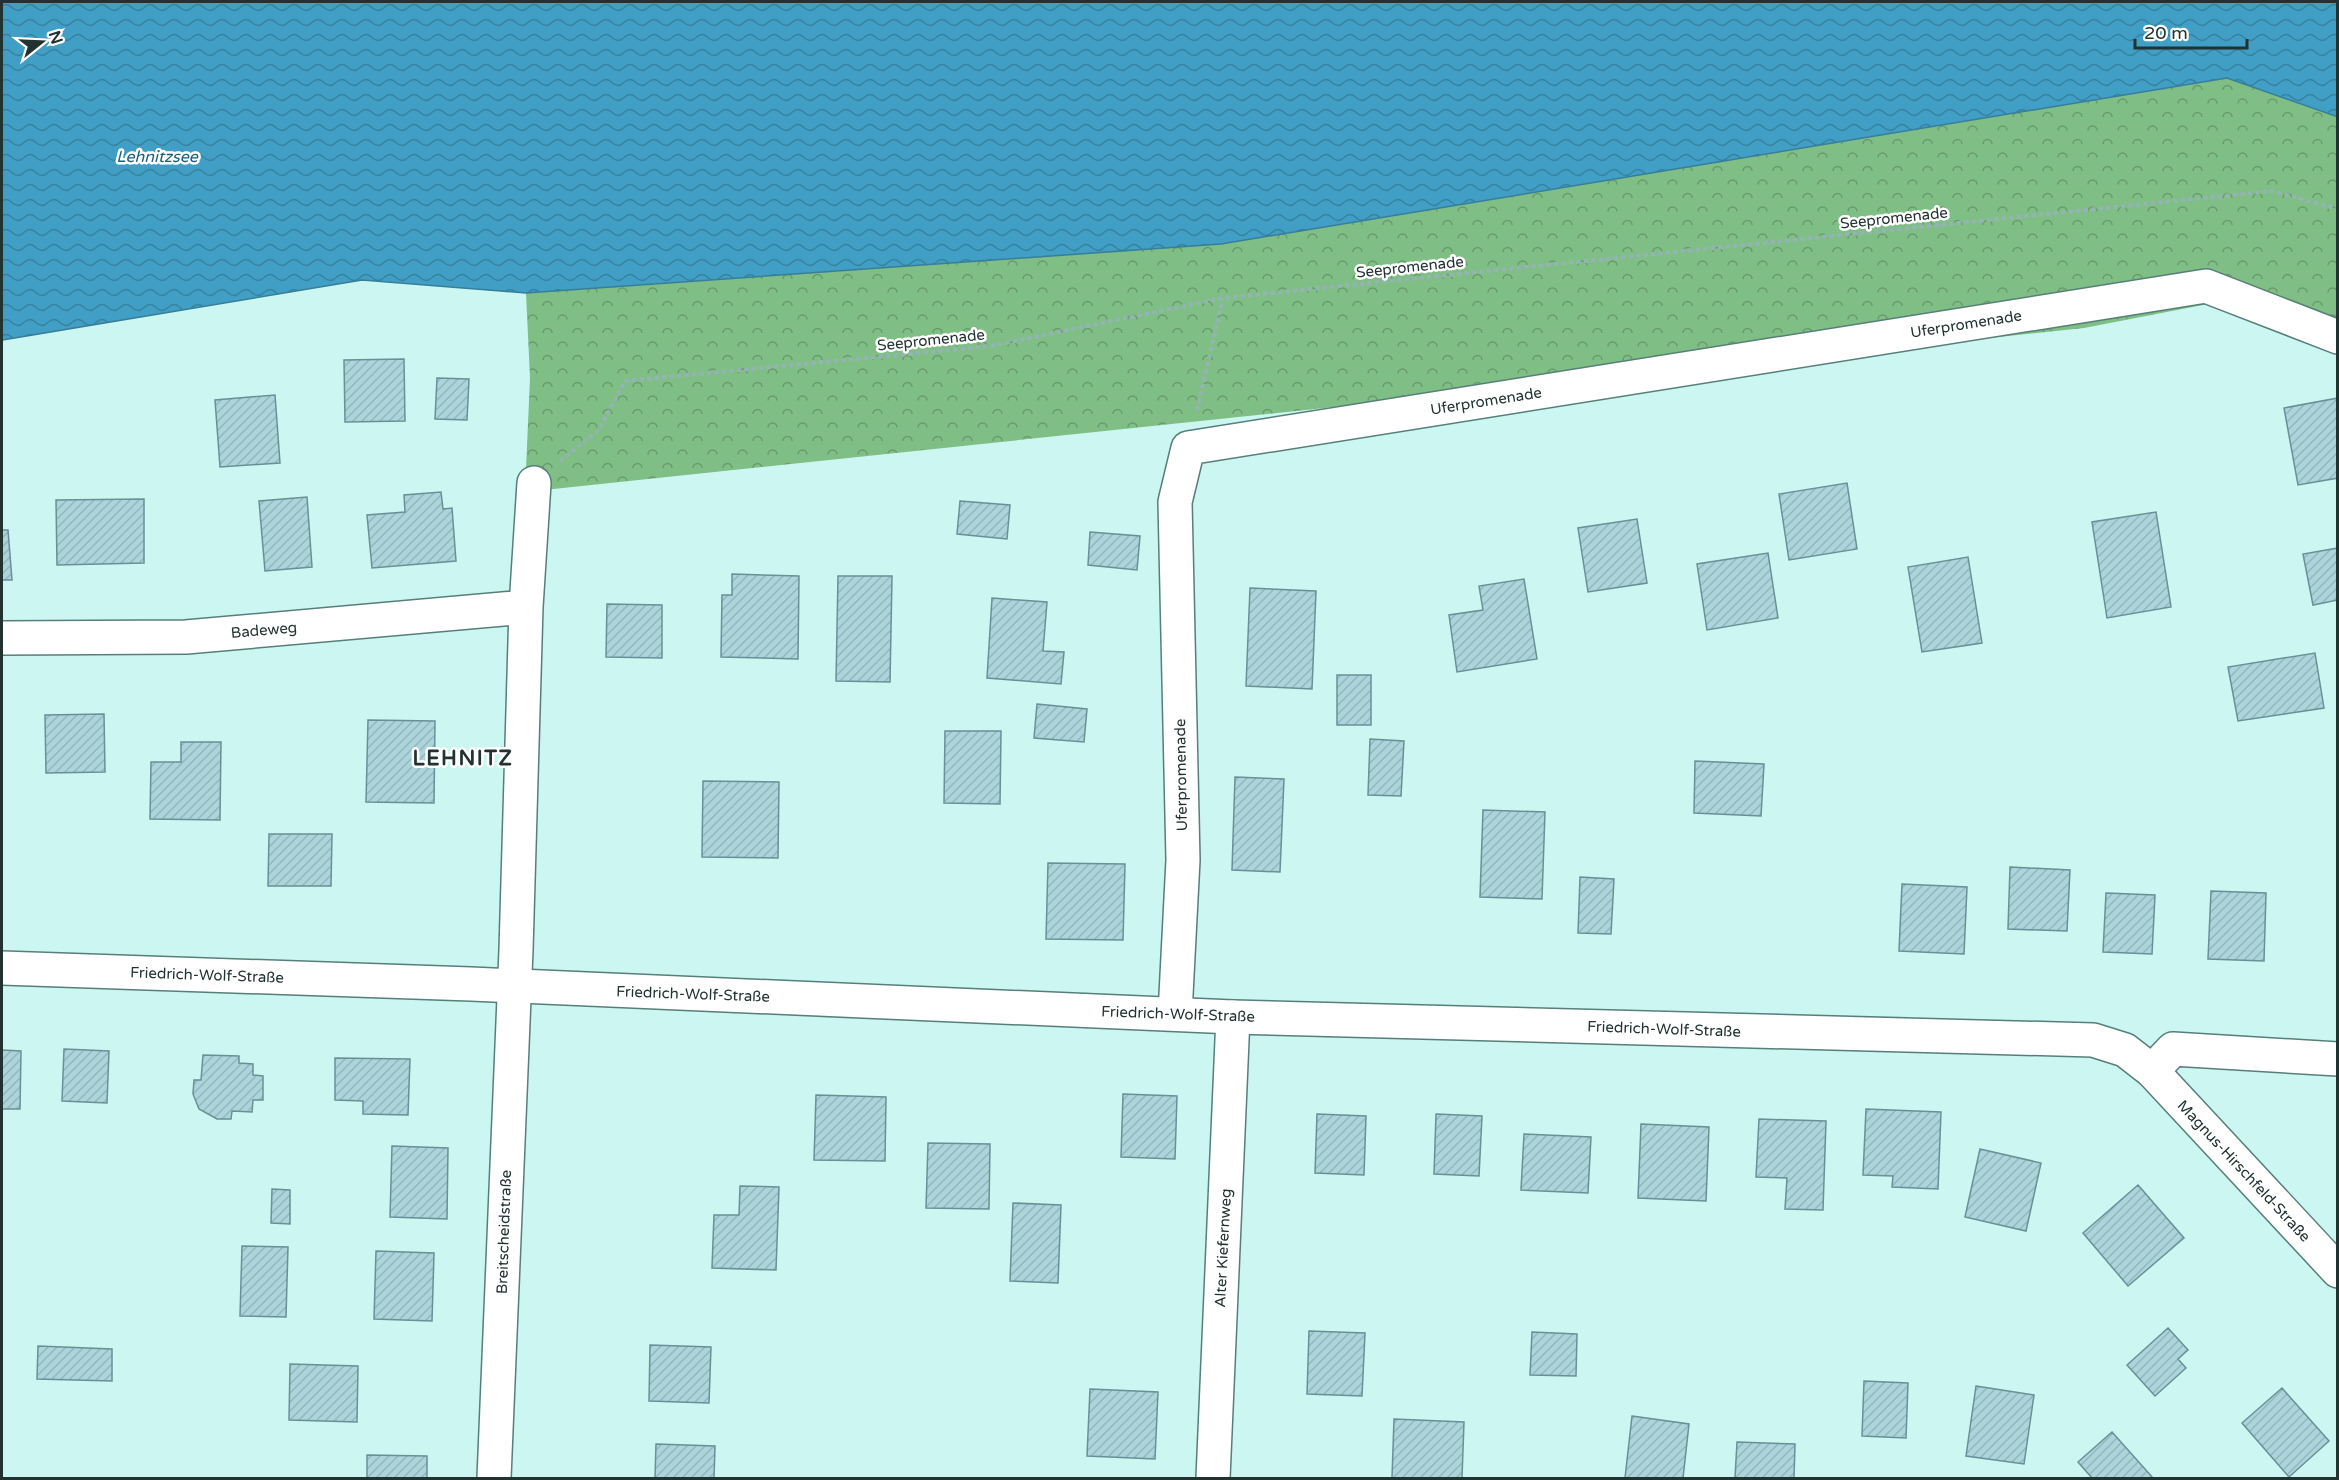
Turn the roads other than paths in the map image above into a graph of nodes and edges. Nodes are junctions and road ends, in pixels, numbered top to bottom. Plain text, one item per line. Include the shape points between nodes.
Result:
1 (2337, 337) edge
2 (534, 483) road end
3 (526, 607) junction
4 (2, 638) edge
5 (2, 968) edge
6 (514, 986) junction
7 (1175, 1014) junction
8 (1233, 1017) junction
9 (2337, 1059) edge
10 (2152, 1071) junction
11 (2337, 1270) edge
12 (494, 1479) edge
13 (1213, 1479) edge

1 - 7 street, Uferpromenade via 2206,286 1188,448 1175,502 1183,860
2 - 3 street
3 - 4 street, Badeweg via 186,637
3 - 6 street
5 - 6 street, Friedrich-Wolf-Straße
6 - 7 street, Friedrich-Wolf-Straße
6 - 12 street, Breitscheidstraße
7 - 8 street, Friedrich-Wolf-Straße
8 - 10 street, Friedrich-Wolf-Straße via 2093,1040 2125,1050
8 - 13 street, Alter Kiefernweg
9 - 10 street via 2173,1049
10 - 11 street, Magnus-Hirschfeld-Straße

